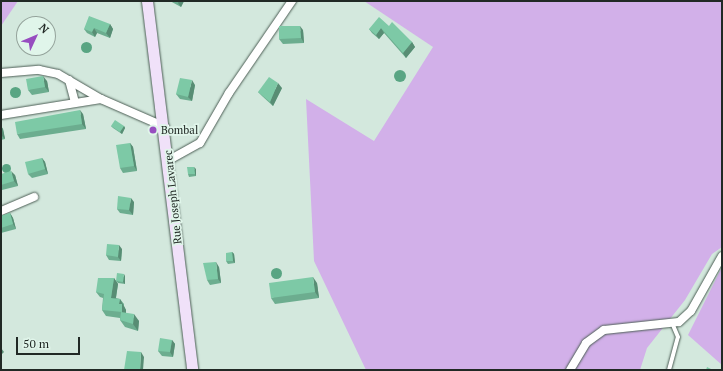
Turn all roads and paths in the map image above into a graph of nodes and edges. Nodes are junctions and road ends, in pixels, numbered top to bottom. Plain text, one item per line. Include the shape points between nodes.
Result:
1 (147, 1) edge
2 (292, 1) edge
3 (1, 73) edge
4 (69, 80) junction
5 (101, 99) junction
6 (75, 102) junction
7 (1, 115) edge
8 (165, 127) junction
9 (169, 160) junction
10 (34, 197) dead end
11 (1, 211) edge
12 (722, 256) edge
13 (676, 323) junction
14 (192, 370) edge
15 (570, 370) edge
16 (669, 370) edge

1 - 8 street, Rue Joseph Lavarec
2 - 9 street via 229,93 200,143
3 - 4 street via 39,70
4 - 5 street
4 - 6 street
5 - 6 street
5 - 8 street
6 - 7 street
8 - 9 street, Rue Joseph Lavarec
9 - 14 street, Rue Joseph Lavarec
10 - 11 street
12 - 13 street via 717,259 691,311
13 - 15 street via 604,330 586,343
13 - 16 lane via 678,337

